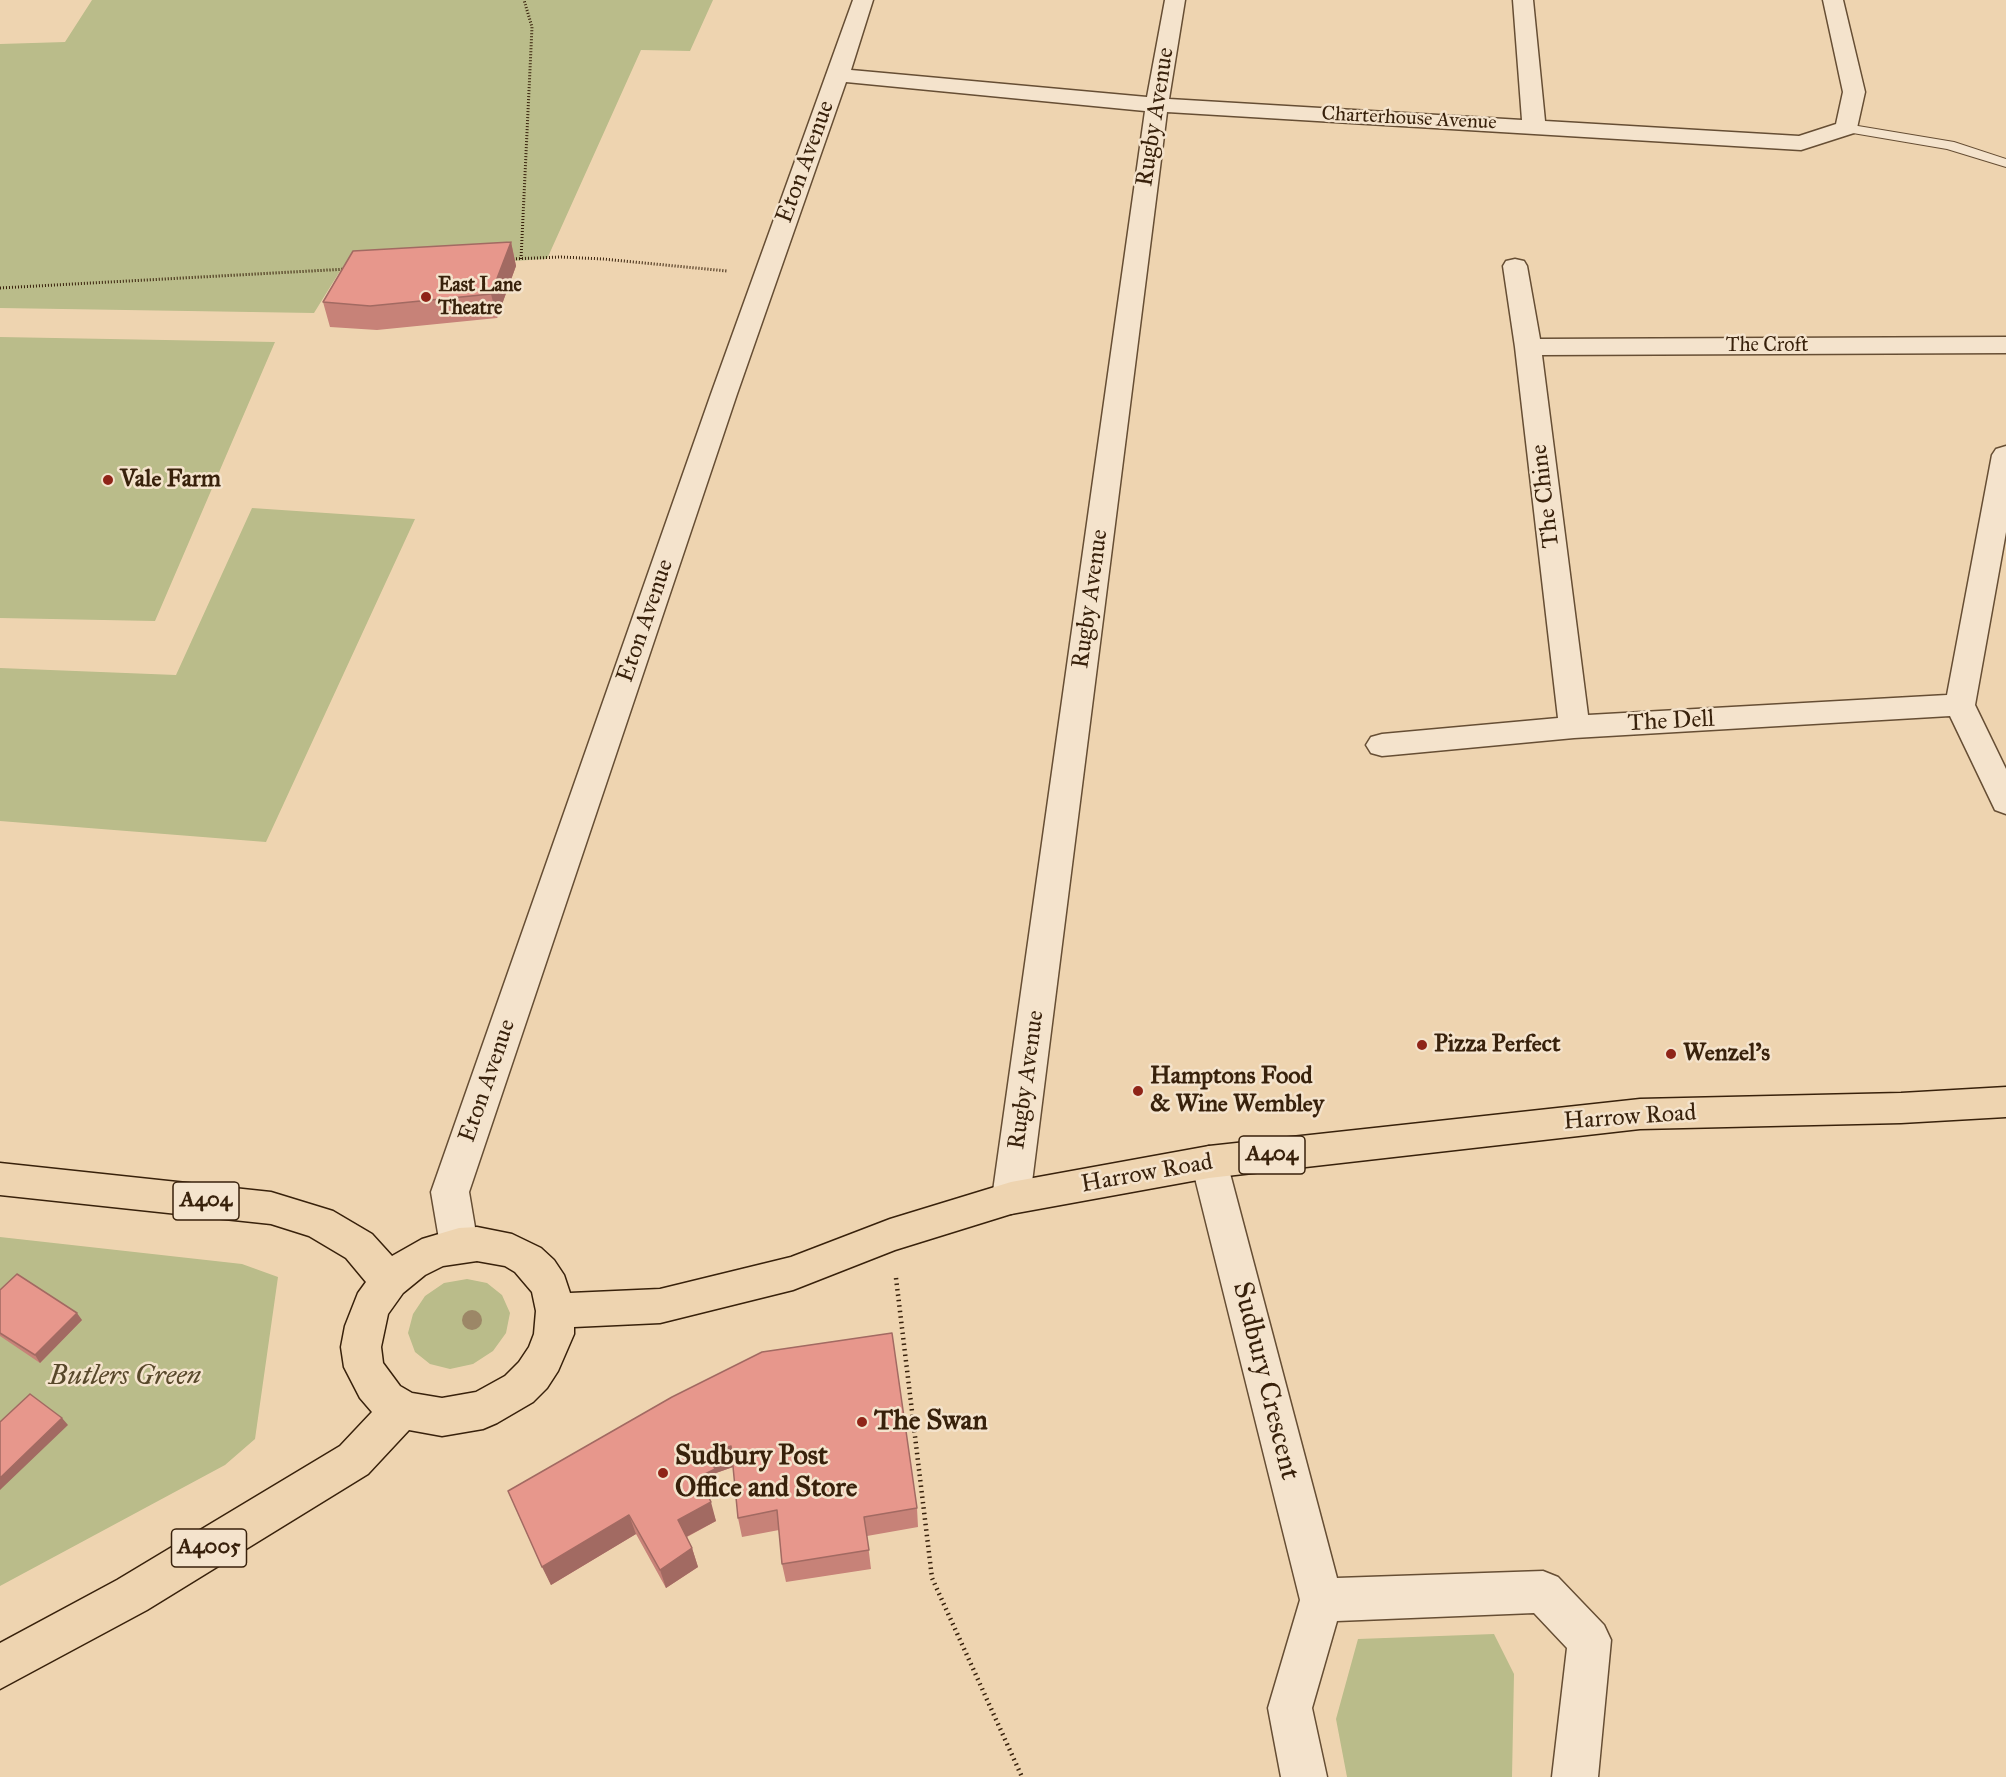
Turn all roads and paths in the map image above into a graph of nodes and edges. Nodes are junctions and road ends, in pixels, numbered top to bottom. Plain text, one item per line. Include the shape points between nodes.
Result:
1 (524, 0) edge
2 (862, 0) edge
3 (1175, 0) edge
4 (1523, 0) edge
5 (1833, 0) edge
6 (838, 75) junction
7 (1157, 105) junction
8 (1534, 127) junction
9 (1846, 128) junction
10 (2006, 163) edge
11 (521, 258) junction
12 (510, 259) edge
13 (1515, 266) dead end
14 (356, 268) edge
15 (765, 274) junction
16 (0, 288) edge
17 (2006, 345) edge
18 (1528, 347) junction
19 (2006, 455) edge
20 (1960, 705) junction
21 (1574, 728) junction
22 (1382, 745) dead end
23 (2006, 802) edge
24 (2006, 1102) edge
25 (1209, 1162) junction
26 (0, 1179) edge
27 (1011, 1198) junction
28 (890, 1235) junction
29 (459, 1245) junction
30 (389, 1281) junction
31 (555, 1311) junction
32 (402, 1409) junction
33 (1321, 1600) junction
34 (0, 1667) edge
35 (1022, 1777) edge
36 (1304, 1777) edge
37 (1575, 1777) edge

1 - 11 path via 531,27
2 - 6 street, Eton Avenue
3 - 7 street, Rugby Avenue
4 - 8 street
5 - 9 street via 1854,92
6 - 7 street, Charterhouse Avenue
6 - 15 street, Eton Avenue
7 - 8 street, Charterhouse Avenue
7 - 27 street, Rugby Avenue
8 - 9 street, Charterhouse Avenue via 1801,143
9 - 10 lane via 1949,145
11 - 12 path
11 - 15 path via 603,259
13 - 18 street, The Chine
14 - 16 path
15 - 29 street, Eton Avenue via 450,1192
17 - 18 street, The Croft
18 - 21 street, The Chine
19 - 20 street
20 - 21 street, The Dell
20 - 23 street
21 - 22 street, The Dell
24 - 25 main road, Harrow Road / A404 via 1640,1114
25 - 27 main road, Harrow Road / A404
25 - 33 street, Sudbury Crescent
26 - 30 main road, A404 via 271,1208 320,1223 359,1246
27 - 28 main road, Harrow Road / A404
28 - 31 main road, Harrow Road / A404 via 793,1273 660,1306
28 - 35 path via 932,1578
29 - 30 main road via 435,1251
29 - 31 main road via 493,1245 528,1260 550,1287
30 - 32 main road via 372,1305 361,1347 364,1367 374,1385
31 - 32 main road via 554,1334 544,1358 519,1389 501,1401 483,1410 442,1417
32 - 34 main road, A4005 via 354,1460 132,1594
33 - 36 street via 1290,1708
33 - 37 street via 1543,1592 1589,1640

